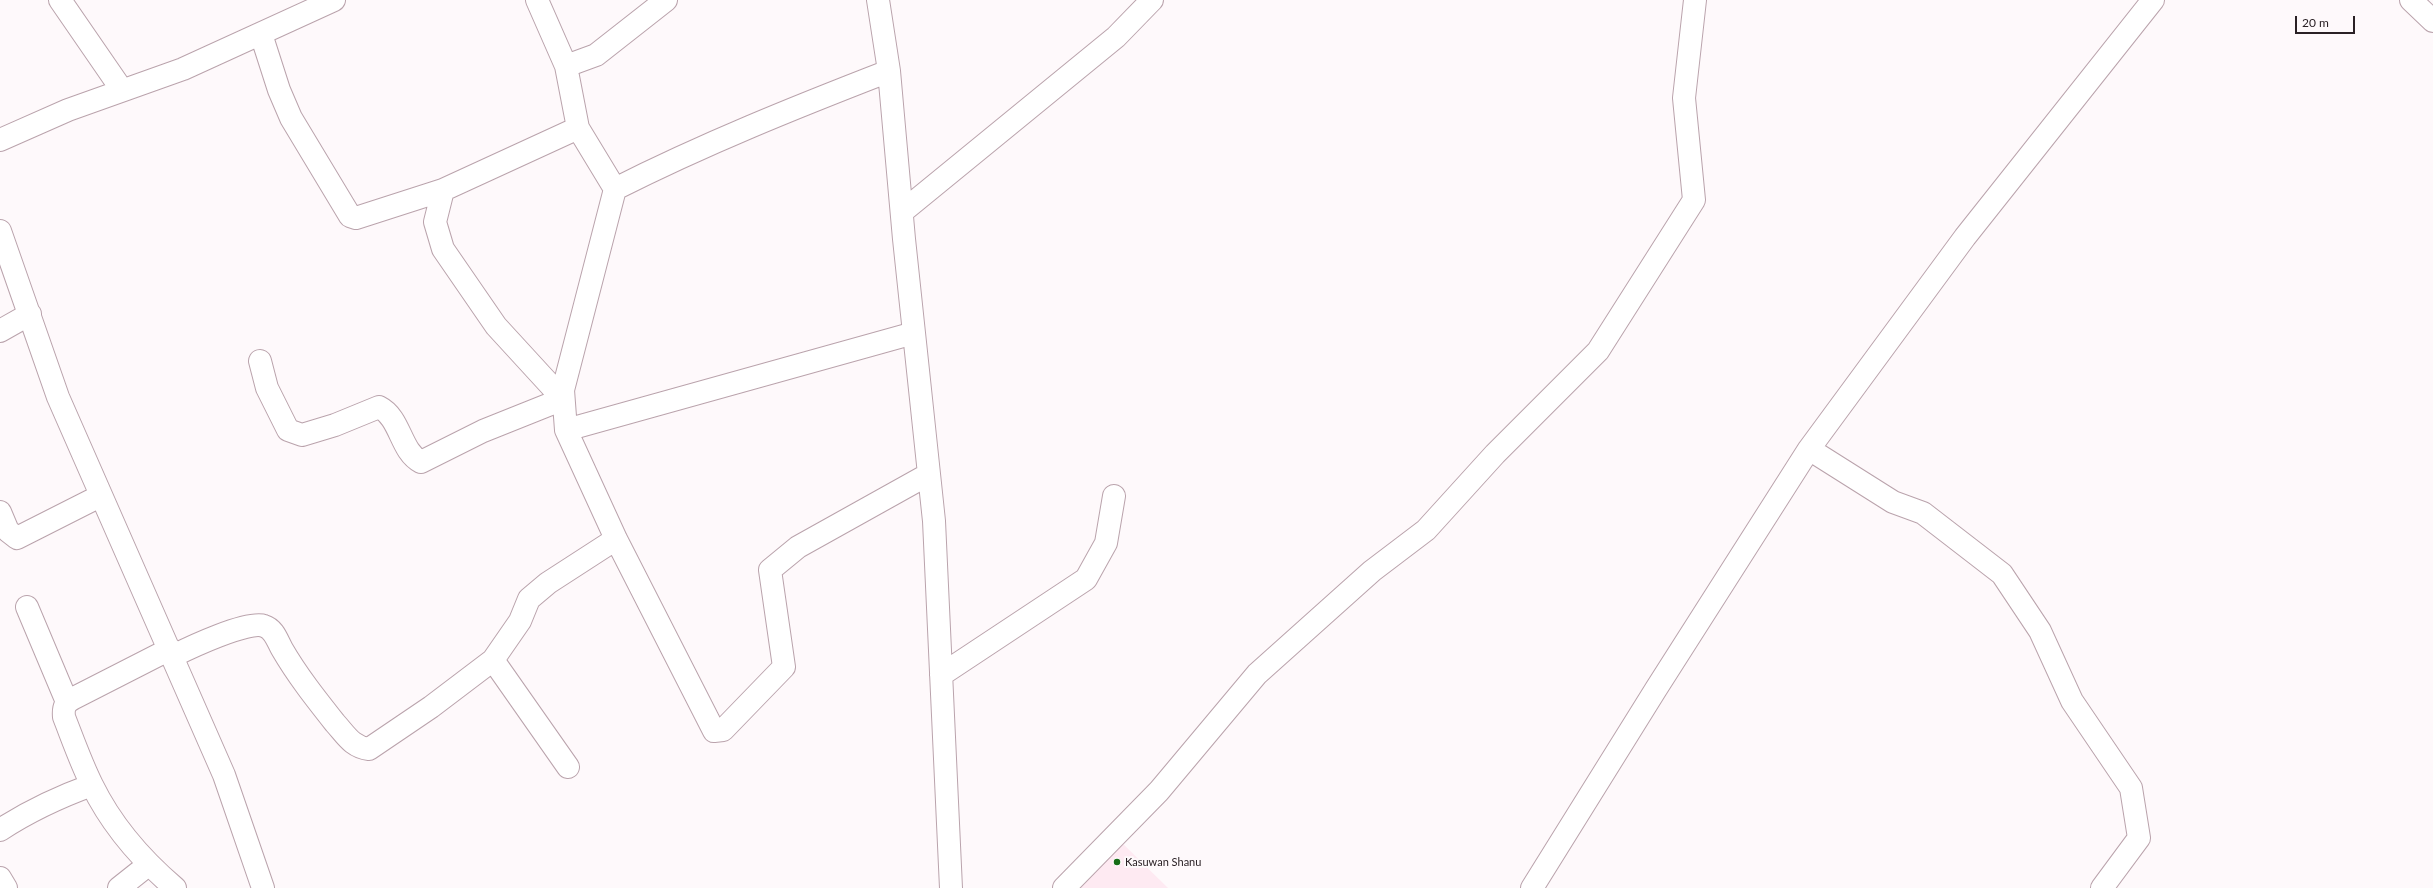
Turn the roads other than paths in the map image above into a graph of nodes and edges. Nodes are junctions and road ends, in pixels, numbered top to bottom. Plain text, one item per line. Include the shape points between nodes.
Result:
1 (60, 0) edge
2 (334, 0) edge
3 (537, 0) edge
4 (666, 0) edge
5 (878, 0) edge
6 (1152, 0) edge
7 (1695, 0) edge
8 (2153, 0) edge
9 (2411, 0) edge
10 (2433, 22) edge
11 (261, 34) junction
12 (566, 66) junction
13 (889, 71) junction
14 (122, 90) junction
15 (578, 128) junction
16 (0, 140) edge
17 (443, 190) junction
18 (615, 190) junction
19 (902, 212) junction
20 (0, 231) edge
21 (30, 314) junction
22 (0, 331) edge
23 (914, 333) junction
24 (260, 361) dead end
25 (563, 399) junction
26 (566, 430) junction
27 (1809, 449) junction
28 (929, 474) junction
29 (100, 496) junction
30 (1114, 496) dead end
31 (0, 512) edge
32 (616, 539) junction
33 (26, 607) dead end
34 (171, 652) junction
35 (493, 660) junction
36 (941, 675) junction
37 (67, 702) junction
38 (568, 767) dead end
39 (92, 785) junction
40 (0, 830) edge
41 (148, 865) junction
42 (0, 878) edge
43 (6, 888) edge
44 (119, 888) edge
45 (176, 888) edge
46 (263, 888) edge
47 (951, 888) edge
48 (1064, 888) edge
49 (1532, 888) edge
50 (2102, 888) edge

1 - 14 street
2 - 11 street
3 - 12 street
4 - 12 street via 596,55
5 - 13 street
6 - 19 street via 1116,37
7 - 48 street via 1684,98 1694,200 1598,350 1495,454 1426,530 1372,571 1257,674 1160,791
8 - 27 street via 1965,237
9 - 10 street
11 - 14 street via 183,69
11 - 17 street via 291,118 350,216 365,217
12 - 15 street
13 - 18 street via 788,110 669,162
13 - 19 street
14 - 16 street
15 - 17 street
15 - 18 street
17 - 25 street via 435,222 444,249 496,326
18 - 25 street via 563,390
19 - 23 street
20 - 21 street
21 - 22 street
21 - 29 street via 58,397
23 - 26 street
23 - 28 street
24 - 25 street via 267,388 288,430 302,435 379,407 389,412 412,454 421,462 483,431
25 - 26 street
26 - 32 street
27 - 49 street
27 - 50 street via 1893,502 1923,513 2002,574 2040,631 2072,701 2131,788 2139,838
28 - 32 street via 798,547 770,570 784,667 723,730 718,732 714,731 706,718
28 - 36 street via 934,521
29 - 31 street via 17,538 8,531
29 - 34 street
30 - 36 street via 1106,543 1086,580
32 - 35 street via 548,582 529,599 520,621
33 - 37 street
34 - 35 street via 259,624 266,626 273,631 286,655 339,728 353,744 369,749 432,707
34 - 37 street
34 - 46 street via 224,775
35 - 38 street
36 - 47 street
37 - 39 street via 63,709 64,717
39 - 40 street via 24,814
39 - 41 street via 117,827
41 - 44 street
41 - 45 street
42 - 43 street

